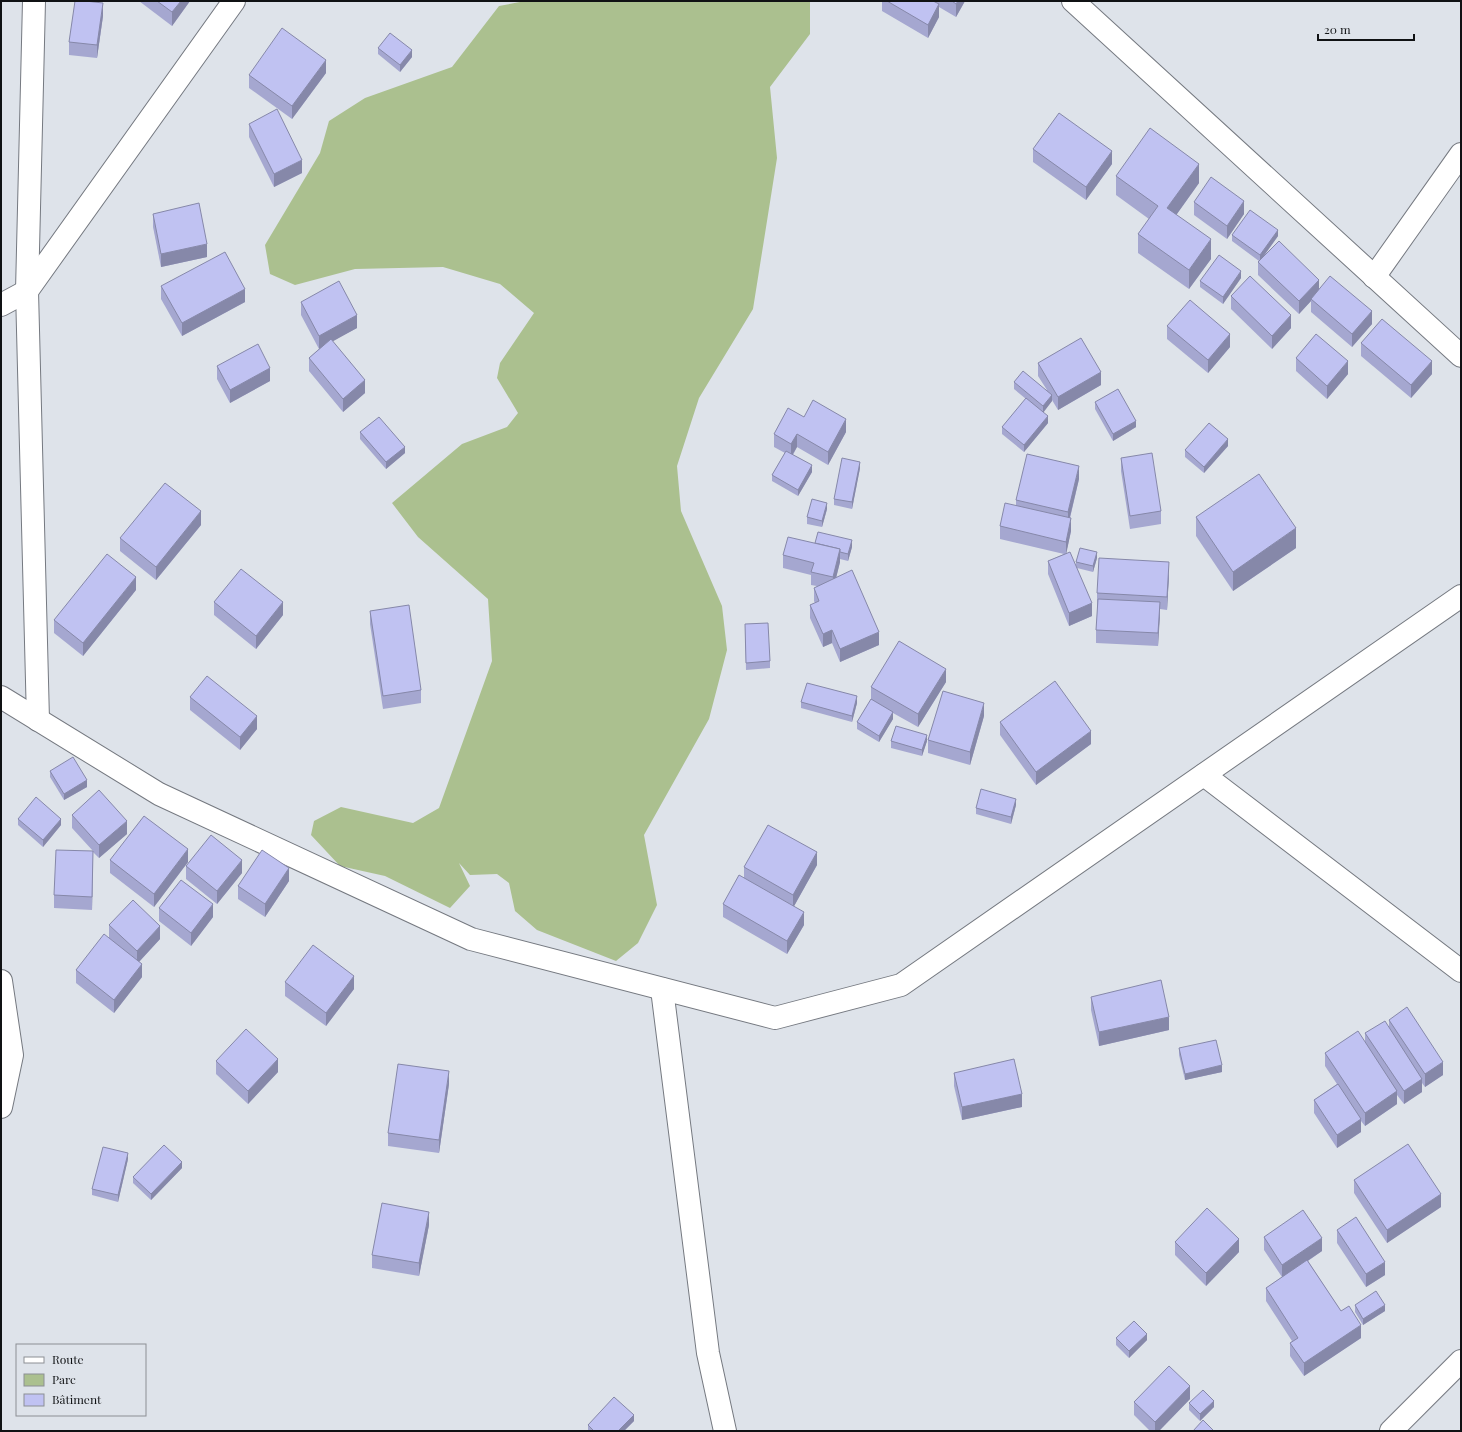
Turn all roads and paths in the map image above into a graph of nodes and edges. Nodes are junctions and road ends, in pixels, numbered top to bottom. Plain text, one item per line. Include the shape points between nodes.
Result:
1 (34, 1) edge
2 (234, 1) edge
3 (1072, 1) edge
4 (1461, 154) edge
5 (1374, 277) junction
6 (27, 291) junction
7 (1, 305) edge
8 (1461, 356) edge
9 (1461, 596) edge
10 (1, 698) edge
11 (38, 720) junction
12 (1204, 774) junction
13 (1461, 971) edge
14 (1, 981) edge
15 (662, 989) junction
16 (1, 1107) edge
17 (1461, 1361) edge
18 (725, 1431) edge
19 (1391, 1431) edge

1 - 6 street
2 - 6 street
3 - 5 street
4 - 5 street
5 - 8 street
6 - 7 street
6 - 11 street
9 - 12 street
10 - 11 street
11 - 15 street via 159,794 471,939
12 - 13 street
12 - 15 street via 901,986 775,1018
14 - 16 street via 12,1055
15 - 18 street via 708,1353
17 - 19 street

